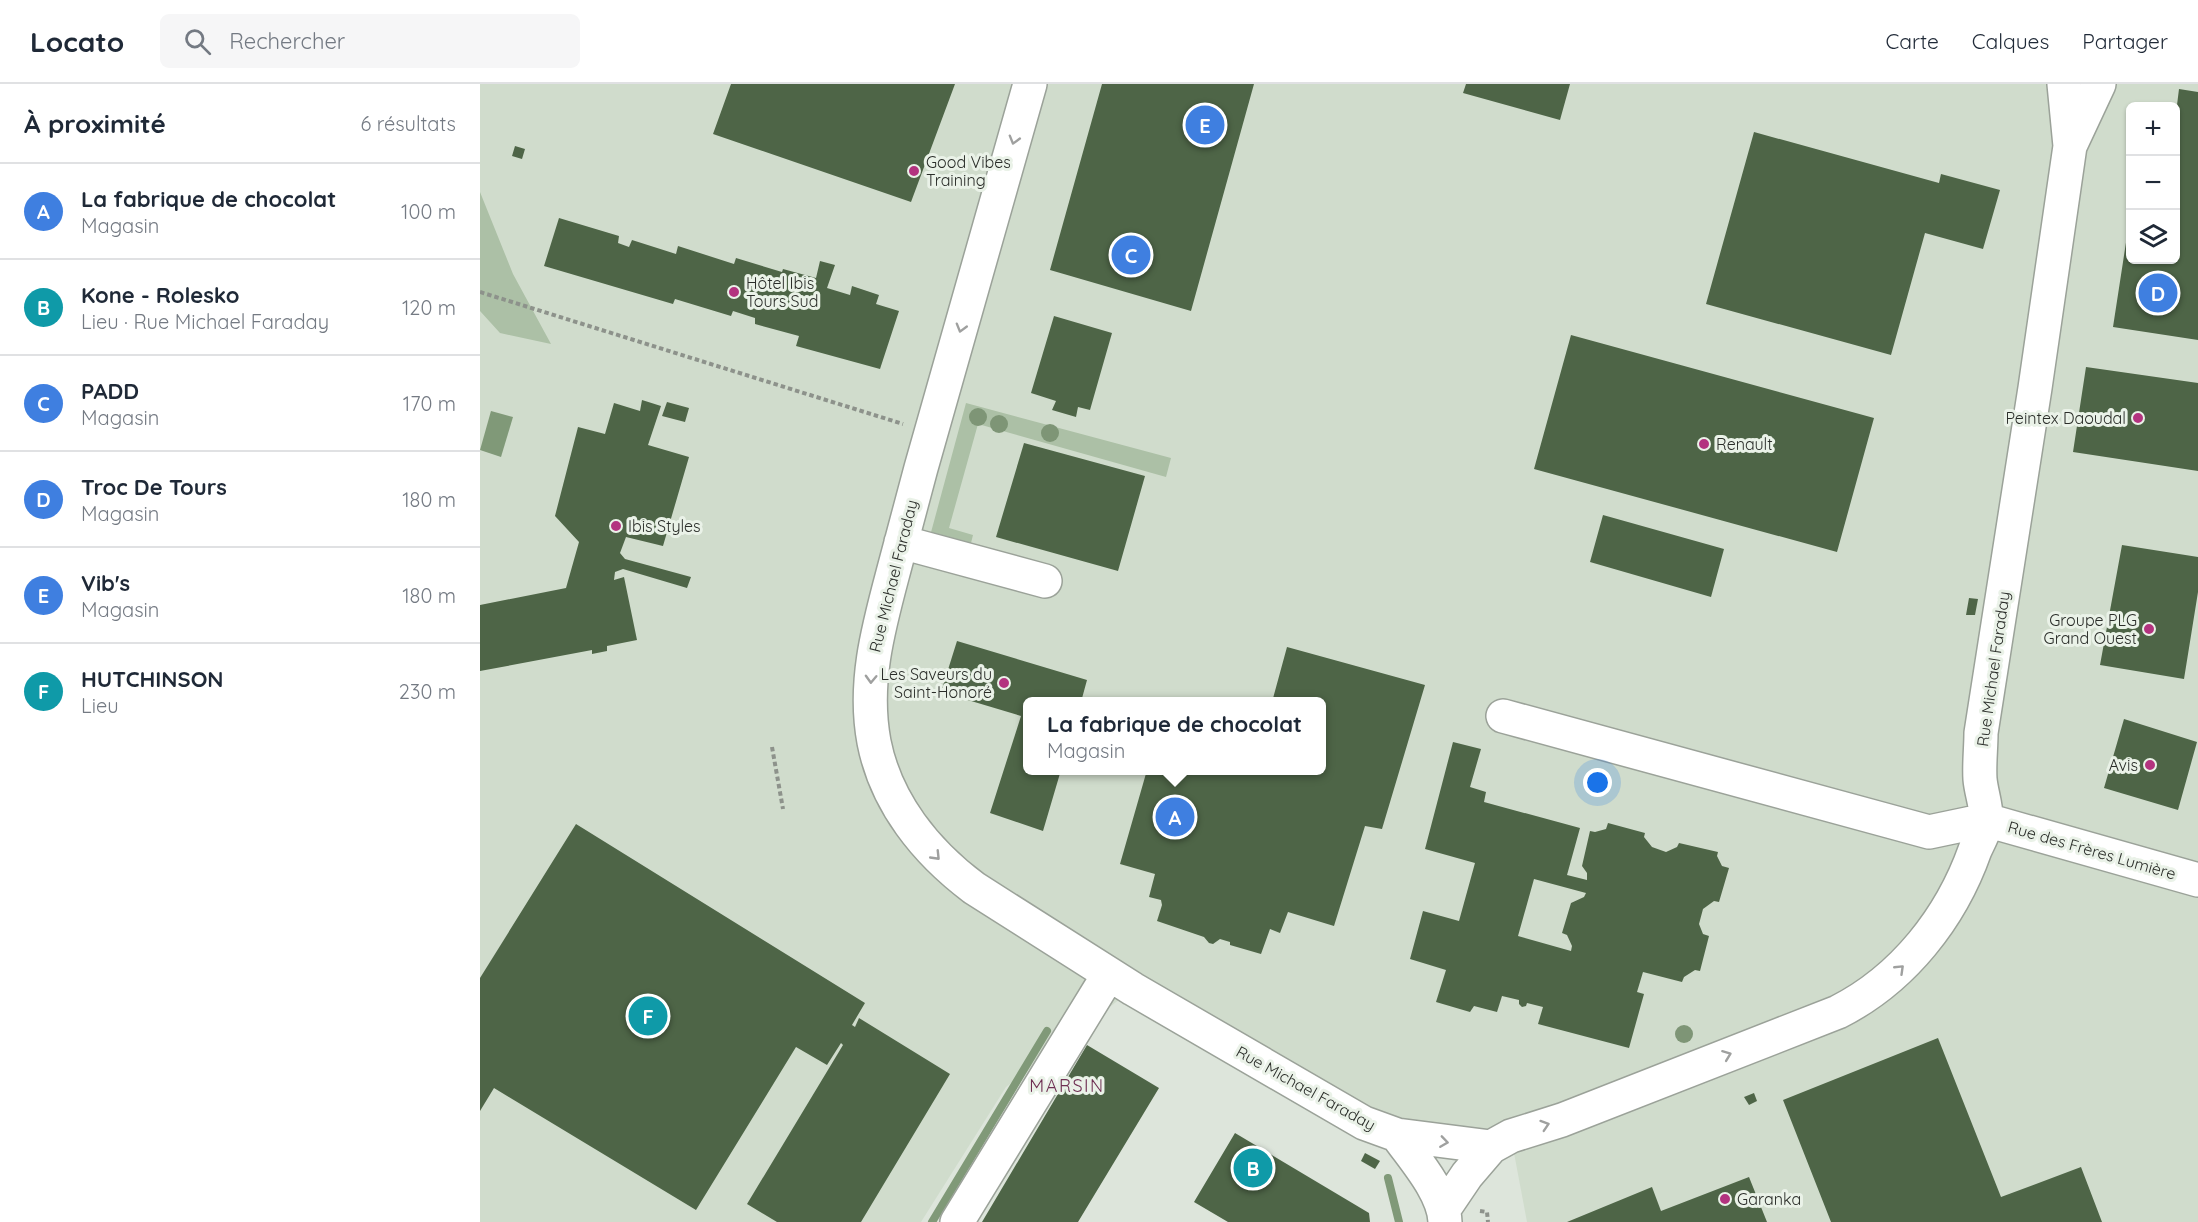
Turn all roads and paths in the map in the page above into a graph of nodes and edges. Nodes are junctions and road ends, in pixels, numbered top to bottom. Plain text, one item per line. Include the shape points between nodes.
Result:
1 (1030, 84) edge
2 (2064, 84) edge
3 (2099, 84) edge
4 (2070, 146) junction
5 (480, 292) edge
6 (931, 433) junction
7 (901, 542) junction
8 (1045, 581) dead end
9 (1503, 716) dead end
10 (772, 747) dead end
11 (783, 809) dead end
12 (1986, 820) junction
13 (2198, 880) edge
14 (1109, 974) junction
15 (1397, 1135) junction
16 (1491, 1147) junction
17 (1444, 1216) edge
18 (957, 1222) edge

1 -> 6 street, Rue Michael Faraday
2 - 4 street, Rue Michael Faraday
3 - 4 street, Rue Michael Faraday
4 - 12 street, Rue Michael Faraday via 1981,733 1980,779
5 - 6 path
6 - 7 street, Rue Michael Faraday
7 - 8 street
7 -> 14 street, Rue Michael Faraday via 871,667 874,744 887,784 910,826 953,872
9 - 12 street via 1929,832
10 - 11 path
12 - 13 street, Rue des Frères Lumière
16 -> 12 street, Rue Michael Faraday via 1838,1012 1867,995 1900,969 1928,936 1970,865
14 - 15 street, Rue Michael Faraday via 1364,1123
14 - 18 street
15 -> 16 street, Rue Michael Faraday
15 - 17 street via 1424,1172
16 - 17 street via 1467,1175

